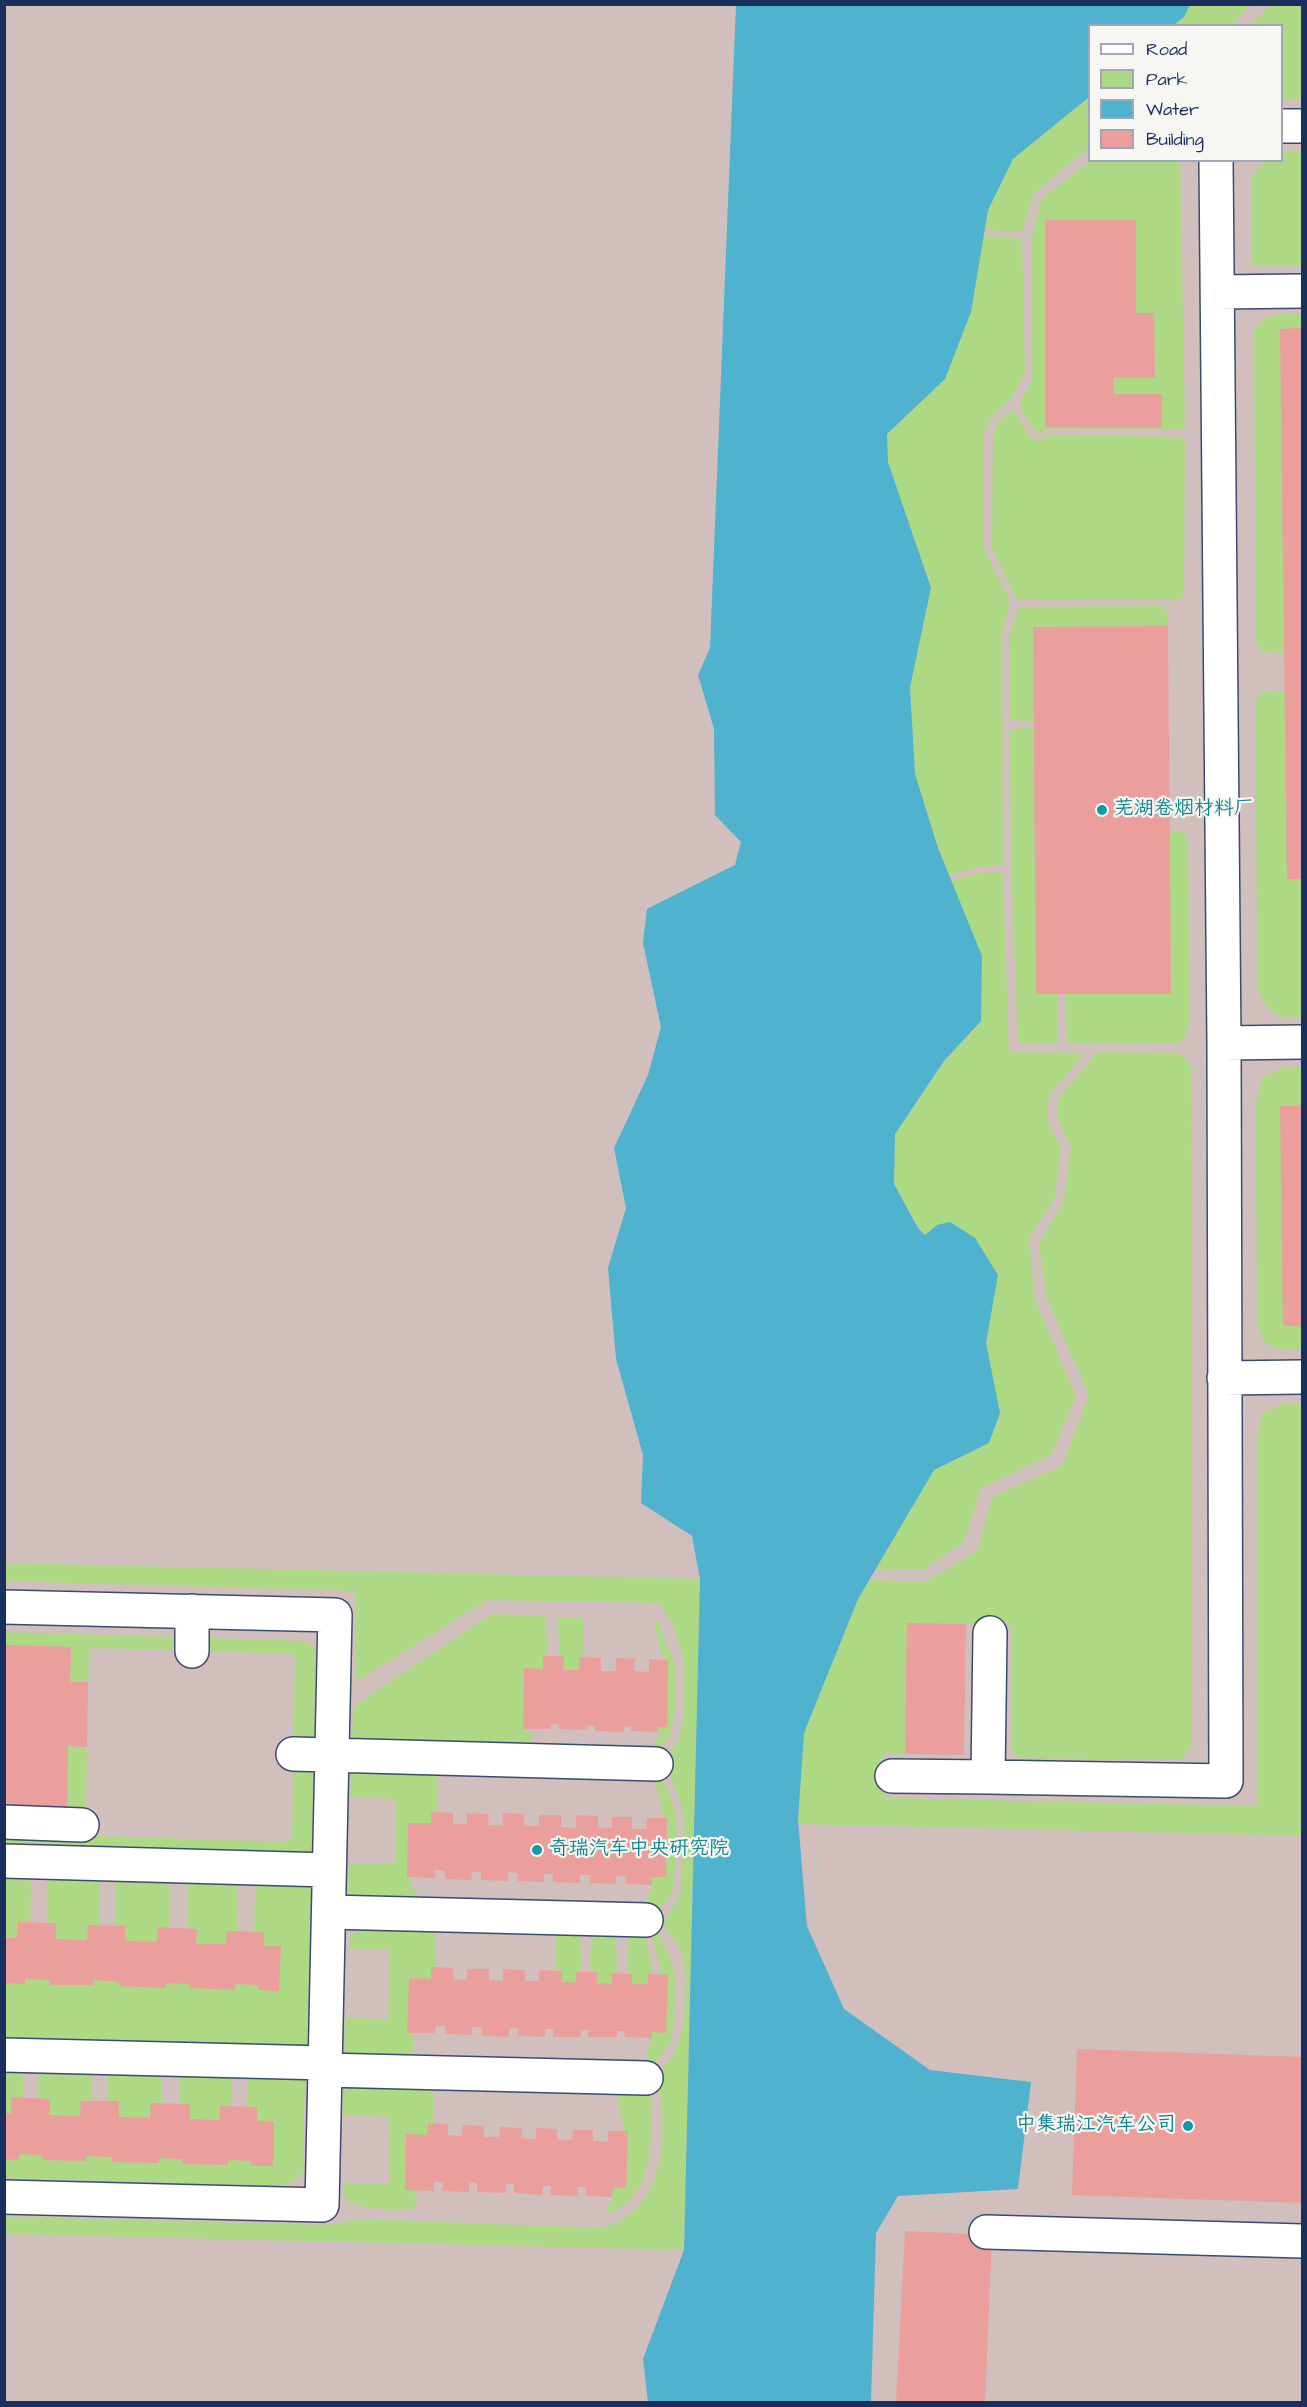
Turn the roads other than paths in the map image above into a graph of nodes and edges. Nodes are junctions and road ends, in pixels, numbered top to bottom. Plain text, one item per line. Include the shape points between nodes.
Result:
1 (1283, 126) edge
2 (1302, 126) edge
3 (1216, 162) edge
4 (1302, 291) edge
5 (1218, 292) junction
6 (1302, 1042) edge
7 (1224, 1043) junction
8 (1302, 1377) edge
9 (1224, 1378) junction
10 (4, 1606) edge
11 (192, 1611) junction
12 (990, 1633) dead end
13 (192, 1651) dead end
14 (293, 1755) dead end
15 (332, 1756) junction
16 (656, 1764) dead end
17 (892, 1776) dead end
18 (988, 1777) junction
19 (4, 1822) edge
20 (82, 1825) dead end
21 (4, 1862) edge
22 (329, 1870) junction
23 (329, 1912) junction
24 (646, 1920) dead end
25 (4, 2055) edge
26 (325, 2066) junction
27 (645, 2078) dead end
28 (4, 2197) edge
29 (986, 2232) dead end
30 (1302, 2241) edge

1 - 2 lane
3 - 5 lane
4 - 5 lane
5 - 7 lane
6 - 7 lane
7 - 9 lane
8 - 9 lane
9 - 18 lane via 1226,1781
10 - 11 lane
11 - 13 lane
11 - 15 lane via 335,1615
12 - 18 lane
14 - 15 lane
15 - 16 lane
15 - 22 lane
17 - 18 lane
19 - 20 lane
21 - 22 lane
22 - 23 lane
23 - 24 lane
23 - 26 lane
25 - 26 lane
26 - 27 lane
26 - 28 lane via 322,2205
29 - 30 lane

